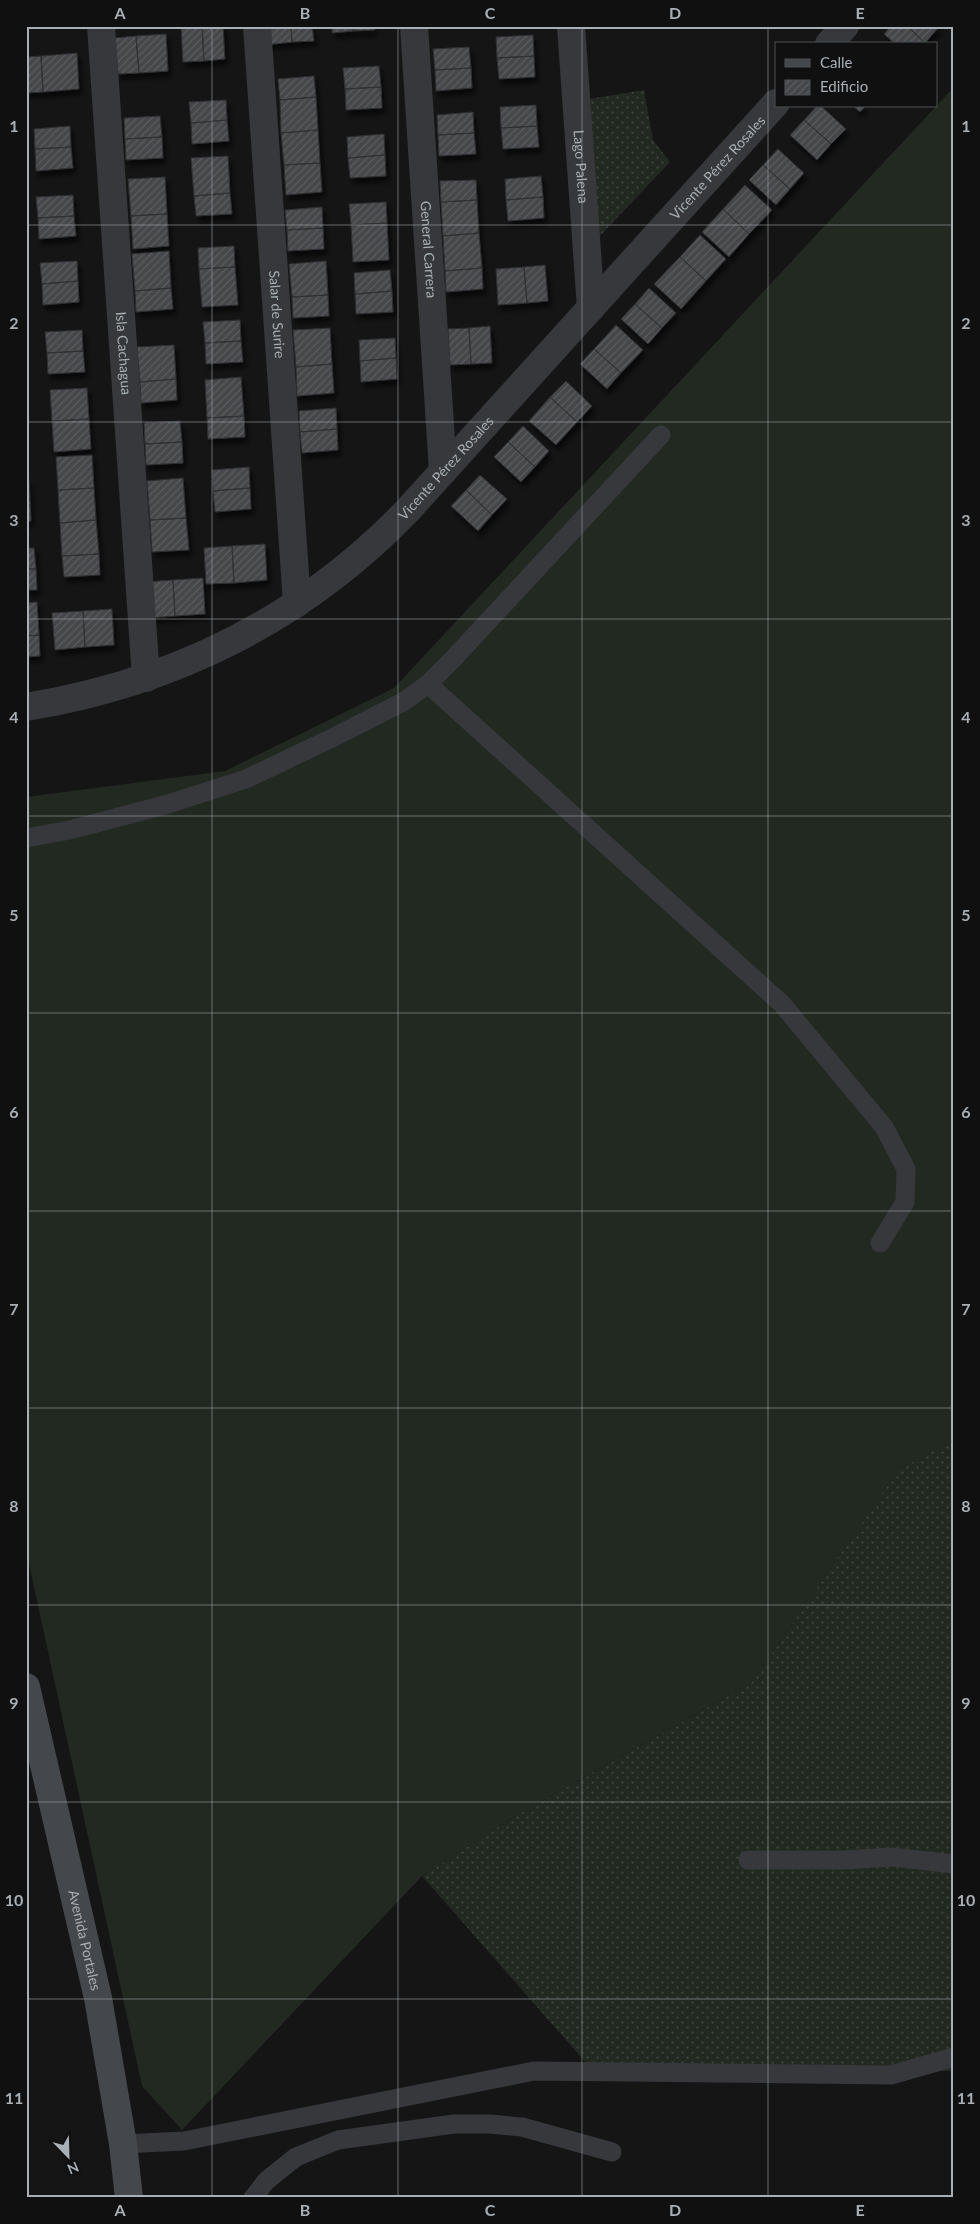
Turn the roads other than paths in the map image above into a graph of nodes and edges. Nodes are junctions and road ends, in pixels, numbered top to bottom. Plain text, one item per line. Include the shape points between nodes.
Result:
1 (101, 26) edge
2 (257, 26) edge
3 (414, 26) edge
4 (571, 26) edge
5 (845, 26) edge
6 (831, 42) edge
7 (775, 103) edge
8 (591, 308) junction
9 (661, 435) dead end
10 (443, 471) junction
11 (297, 602) junction
12 (146, 678) junction
13 (428, 684) junction
14 (26, 707) edge
15 (26, 838) edge
16 (880, 1243) dead end
17 (26, 1686) edge
18 (748, 1860) dead end
19 (954, 1864) edge
20 (954, 2057) edge
21 (123, 2144) junction
22 (612, 2152) dead end
23 (129, 2198) edge
24 (253, 2198) edge

1 - 12 street, Isla Cachagua
2 - 11 street, Salar de Surire
3 - 10 street, General Carrera
4 - 8 street, Lago Palena
5 - 6 street
7 - 8 street, Vicente Pérez Rosales
8 - 10 street, Vicente Pérez Rosales
9 - 13 lane
10 - 11 street, Vicente Pérez Rosales via 382,536
11 - 12 street, Vicente Pérez Rosales via 249,632
12 - 14 street, Vicente Pérez Rosales via 103,691
13 - 15 lane via 394,706 246,779 168,804
13 - 16 lane via 782,1004 884,1127 906,1169 905,1202
17 - 21 main road, Avenida Portales via 98,1998
18 - 19 lane via 892,1857
20 - 21 lane via 891,2075 534,2071 184,2140
21 - 23 main road, Avenida Portales
22 - 24 lane via 522,2127 454,2124 338,2140 296,2157 266,2181

